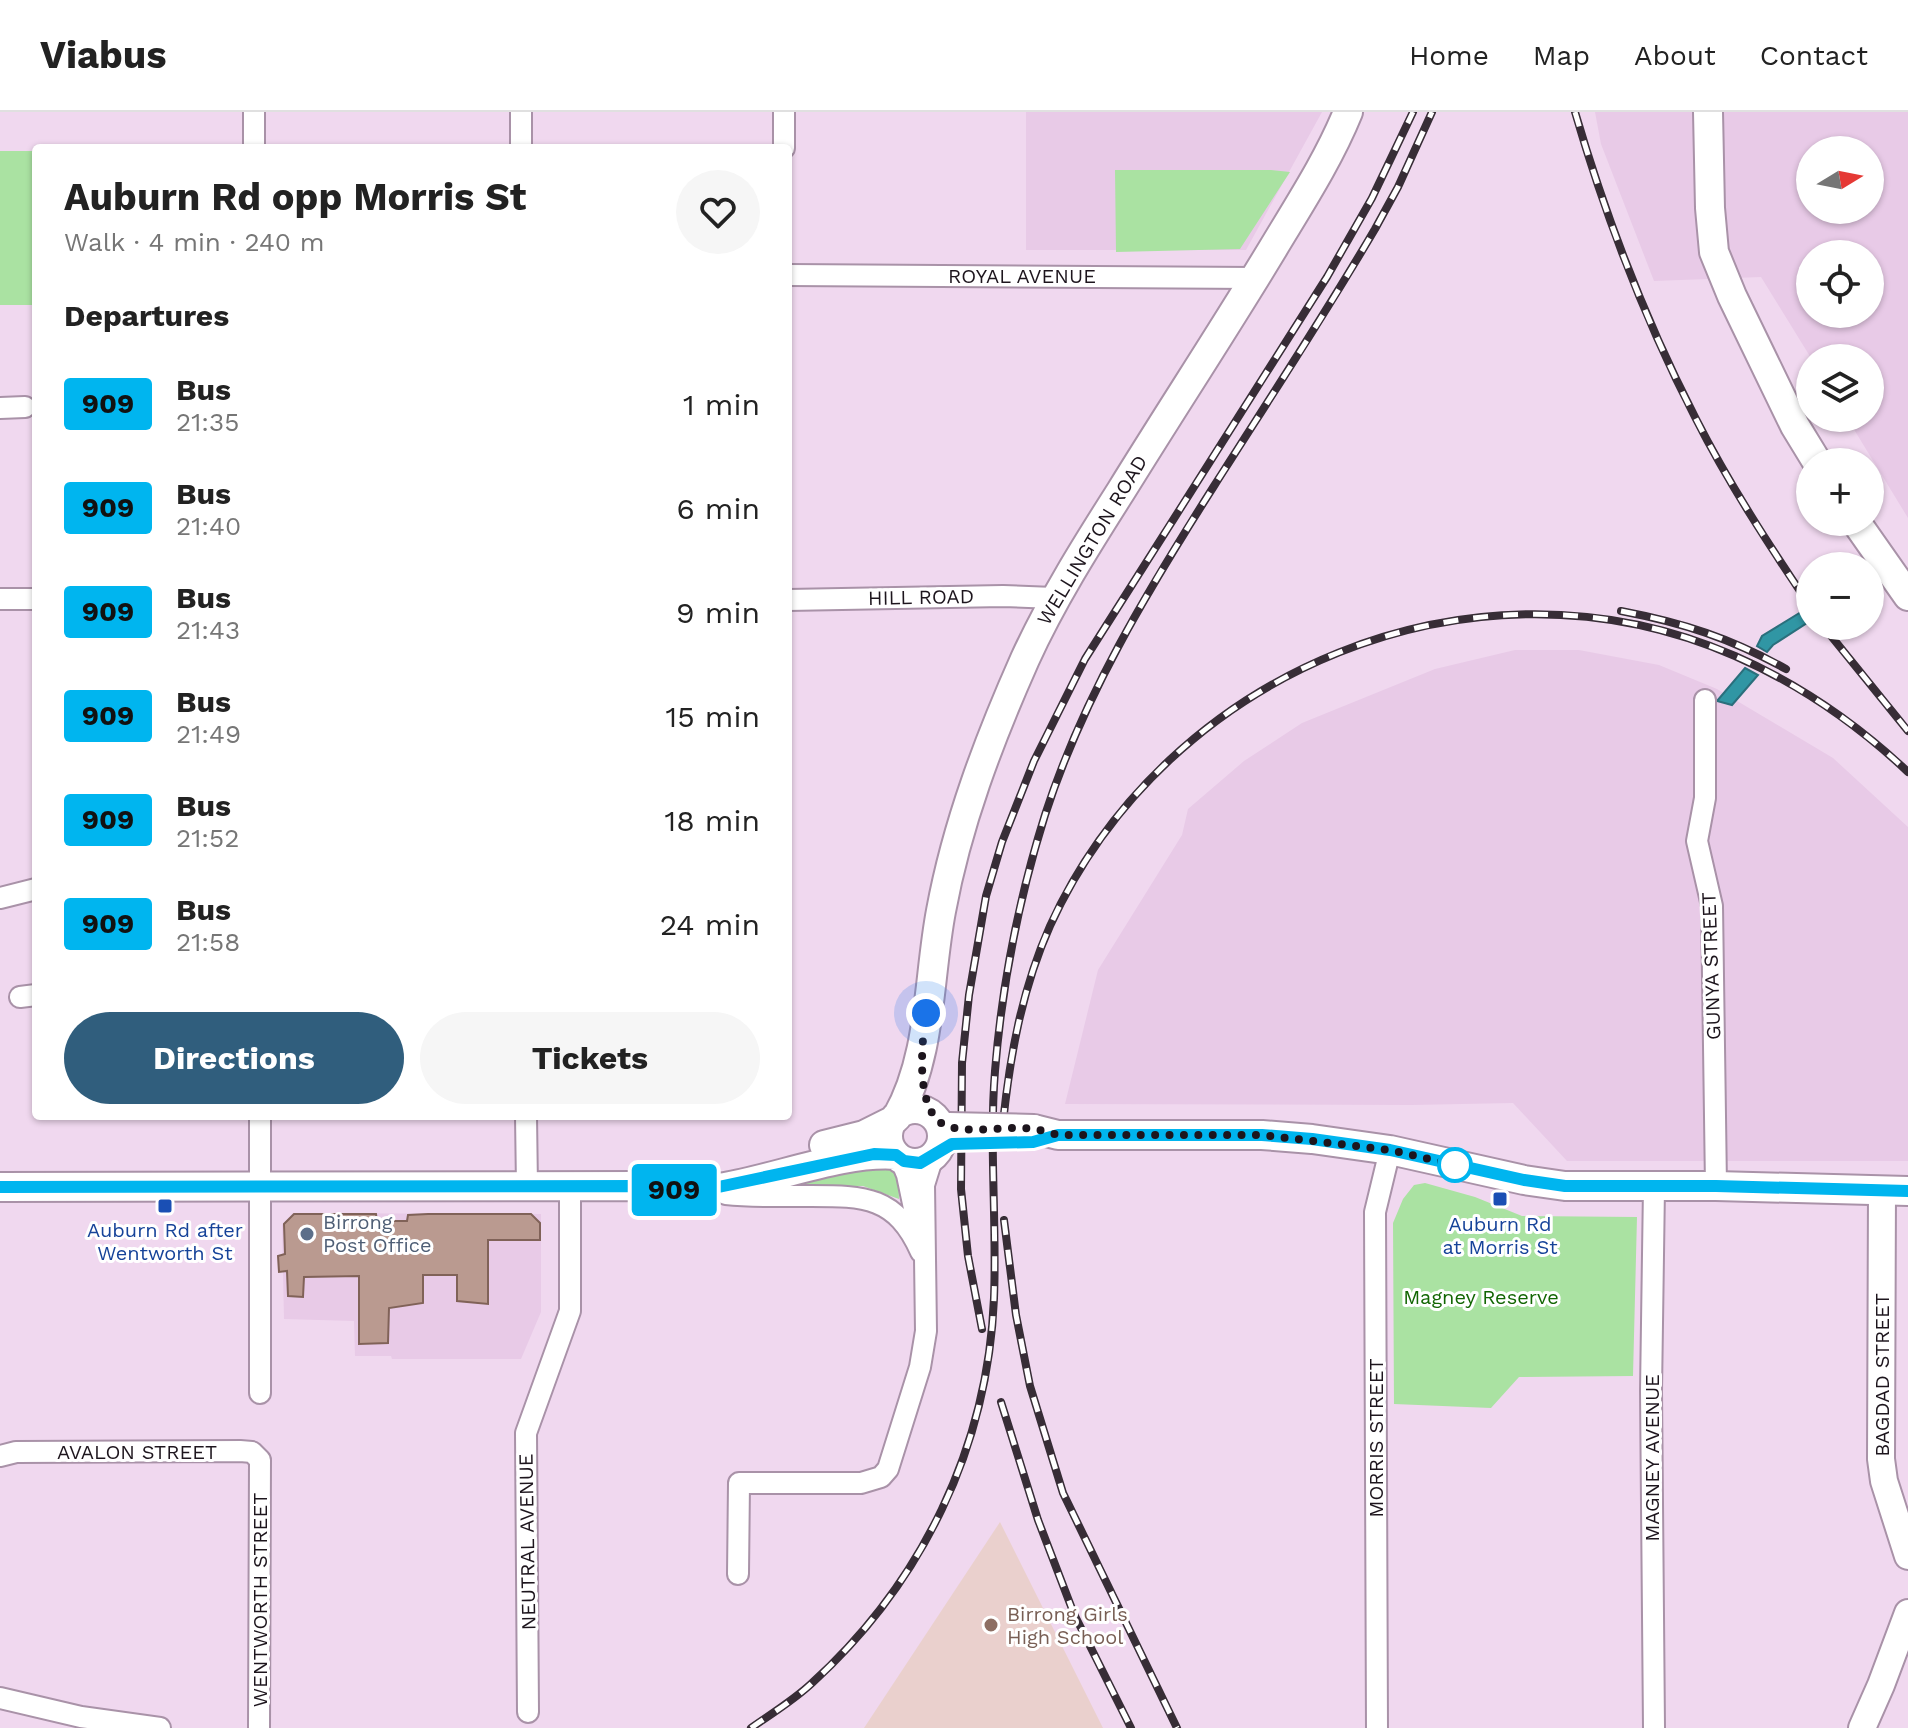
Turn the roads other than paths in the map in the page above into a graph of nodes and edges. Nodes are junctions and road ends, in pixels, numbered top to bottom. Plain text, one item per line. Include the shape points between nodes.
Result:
1 (254, 112) edge
2 (521, 112) edge
3 (784, 112) edge
4 (1348, 112) edge
5 (1708, 112) edge
6 (254, 144) edge
7 (521, 144) edge
8 (784, 144) edge
9 (792, 275) edge
10 (1255, 278) junction
11 (25, 407) dead end
12 (0, 408) edge
13 (1808, 448) edge
14 (1866, 536) edge
15 (1908, 596) edge
16 (1054, 598) junction
17 (0, 599) edge
18 (32, 599) edge
19 (792, 600) edge
20 (1705, 700) dead end
21 (32, 890) edge
22 (0, 898) edge
23 (921, 1054) junction
24 (895, 1118) junction
25 (260, 1120) edge
26 (526, 1120) edge
27 (939, 1136) junction
28 (1390, 1150) junction
29 (898, 1157) junction
30 (644, 1186) junction
31 (1716, 1186) junction
32 (0, 1187) edge
33 (260, 1187) junction
34 (527, 1187) junction
35 (570, 1187) junction
36 (1654, 1187) junction
37 (686, 1191) junction
38 (1895, 1191) edge
39 (923, 1254) junction
40 (260, 1393) dead end
41 (0, 1456) edge
42 (260, 1472) joint
43 (1908, 1556) edge
44 (738, 1574) dead end
45 (1908, 1613) edge
46 (0, 1698) edge
47 (528, 1712) dead end
48 (160, 1728) edge
49 (259, 1728) edge
50 (1377, 1728) edge
51 (1654, 1728) edge
52 (1862, 1728) edge

1 - 6 street
2 - 7 street
3 - 8 street
4 - 10 main road, WELLINGTON ROAD via 1334,146
5 - 13 main road via 1714,252
9 - 10 street, ROYAL AVENUE
10 - 16 main road, WELLINGTON ROAD
11 - 12 street
14 - 15 main road
16 - 19 street, HILL ROAD
16 - 23 main road, WELLINGTON ROAD via 995,728 960,834 940,912
17 - 18 street
20 - 31 street, GUNYA STREET via 1705,798 1697,841 1712,906
21 - 22 street
23 - 24 main road, WELLINGTON ROAD
23 - 27 main road, WELLINGTON ROAD
24 - 27 main road via 917,1110
24 - 29 main road via 888,1138
24 - 30 main road via 856,1138
25 - 33 street
26 - 34 street
27 - 28 main road, bridge via 1262,1135
27 - 29 main road via 920,1163
27 - 39 street via 924,1185
28 - 36 main road via 1565,1186
28 - 50 street, MORRIS STREET via 1375,1212
29 - 37 main road via 864,1156
29 - 39 street via 907,1175
30 - 35 main road
30 - 37 main road
31 - 36 main road
31 - 38 main road
32 - 33 main road
33 - 34 main road
33 - 40 street
34 - 35 main road
35 - 47 street, NEUTRAL AVENUE via 570,1311 526,1433
36 - 51 street, MAGNEY AVENUE
37 - 39 street via 871,1199 901,1219
38 - 43 street, BAGDAD STREET via 1881,1459
39 - 44 street via 926,1331 888,1469 861,1483 739,1483
41 - 42 street, AVALON STREET via 240,1451 252,1452 260,1460
42 - 49 street, WENTWORTH STREET
45 - 52 street
46 - 48 street

